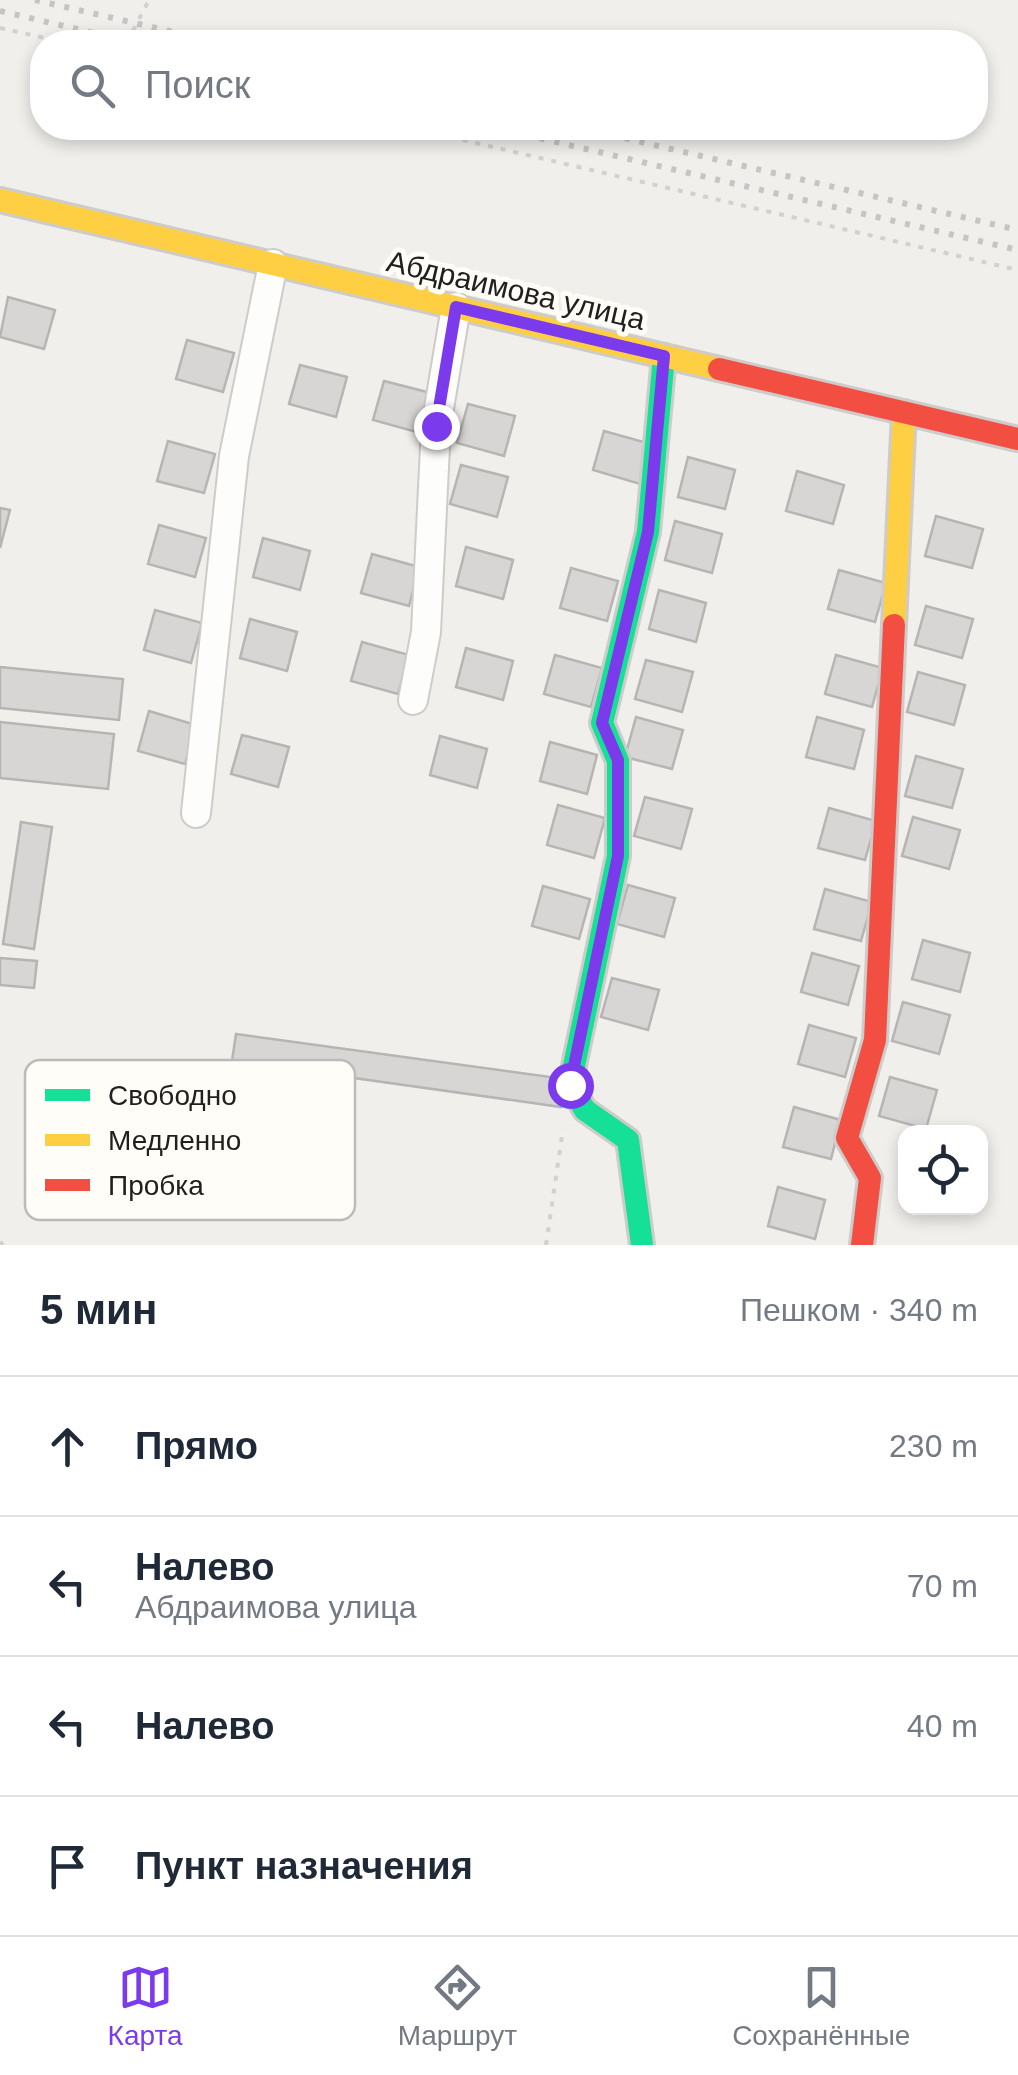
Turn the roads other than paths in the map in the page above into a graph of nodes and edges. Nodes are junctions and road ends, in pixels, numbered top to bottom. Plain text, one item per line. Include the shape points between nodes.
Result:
1 (0, 200) edge
2 (272, 264) junction
3 (456, 307) junction
4 (664, 356) junction
5 (904, 412) junction
6 (1018, 438) edge
7 (413, 700) dead end
8 (196, 814) dead end
9 (642, 1245) edge
10 (862, 1245) edge

1 - 2 street, Абдраимова улица
2 - 3 street, Абдраимова улица
2 - 8 street via 234,456
3 - 4 street, Абдраимова улица
3 - 7 street via 436,426 426,632
4 - 5 street, Абдраимова улица
4 - 9 street via 648,532 602,723 618,760 618,856 570,1085 585,1110 628,1140
5 - 6 street, Абдраимова улица
5 - 10 street via 875,1040 847,1138 870,1178

